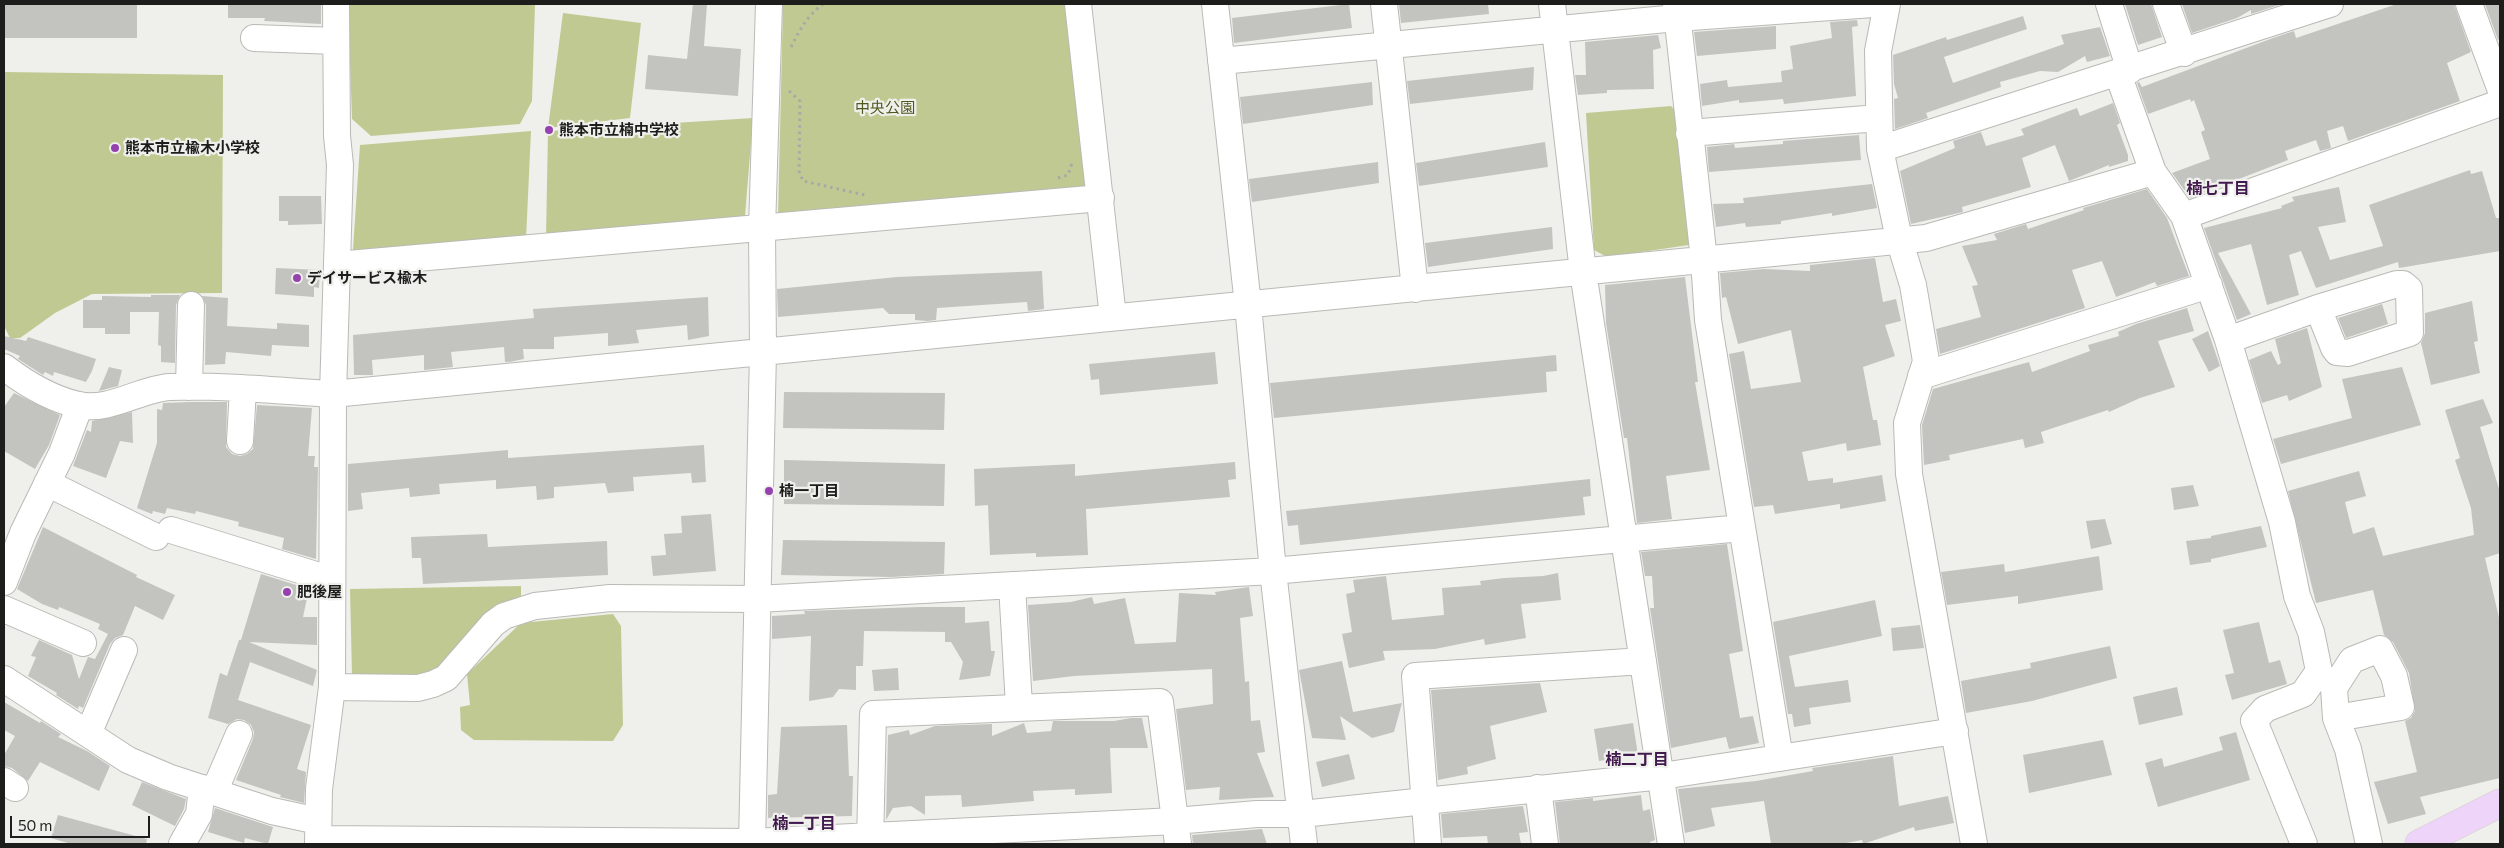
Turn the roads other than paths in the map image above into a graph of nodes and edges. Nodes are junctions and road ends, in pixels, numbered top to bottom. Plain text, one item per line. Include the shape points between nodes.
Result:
1 (336, 4) edge
2 (769, 4) edge
3 (1078, 4) edge
4 (1215, 4) edge
5 (1384, 4) edge
6 (1552, 4) edge
7 (1873, 4) edge
8 (1887, 4) edge
9 (2109, 4) edge
10 (2166, 4) edge
11 (2330, 4) edge
12 (2468, 4) edge
13 (1677, 11) edge
14 (1554, 30) junction
15 (254, 38) dead end
16 (336, 41) junction
17 (1388, 46) junction
18 (2184, 53) junction
19 (1221, 61) junction
20 (2124, 72) junction
21 (2498, 76) edge
22 (2500, 102) edge
23 (1878, 118) junction
24 (1689, 133) junction
25 (1880, 150) junction
26 (2153, 172) junction
27 (1101, 198) junction
28 (2184, 216) junction
29 (762, 229) junction
30 (1899, 239) junction
31 (1704, 260) junction
32 (337, 265) junction
33 (1583, 272) junction
34 (2209, 285) junction
35 (1415, 289) junction
36 (191, 305) dead end
37 (1248, 305) junction
38 (2318, 308) dead end
39 (1113, 317) junction
40 (2228, 340) junction
41 (763, 352) junction
42 (4, 367) edge
43 (1921, 376) junction
44 (188, 387) junction
45 (243, 389) junction
46 (333, 394) junction
47 (80, 405) junction
48 (240, 441) dead end
49 (47, 483) junction
50 (1742, 528) junction
51 (1623, 539) junction
52 (1273, 571) junction
53 (332, 580) junction
54 (4, 582) edge
55 (1012, 585) junction
56 (757, 599) junction
57 (4, 609) edge
58 (83, 643) dead end
59 (124, 650) dead end
60 (1643, 661) junction
61 (4, 678) edge
62 (332, 687) junction
63 (1018, 706) junction
64 (2336, 718) dead end
65 (1955, 731) junction
66 (88, 734) junction
67 (239, 734) dead end
68 (1780, 758) junction
69 (1662, 776) junction
70 (1538, 788) junction
71 (208, 790) junction
72 (1423, 800) junction
73 (2500, 803) edge
74 (1302, 814) junction
75 (1176, 832) edge
76 (318, 835) edge
77 (870, 841) edge
78 (630, 843) edge
79 (752, 843) edge
80 (182, 844) edge
81 (1304, 844) edge
82 (1428, 844) edge
83 (1545, 844) edge
84 (1671, 844) edge
85 (1974, 844) edge
86 (2304, 844) edge
87 (2369, 844) edge
88 (2419, 844) edge

1 - 16 street
2 - 29 street
3 - 27 street
4 - 19 street
5 - 17 street
6 - 14 street
7 - 13 street
8 - 23 street via 1878,51
9 - 20 street
10 - 18 street
11 - 18 street
12 - 21 street
13 - 14 street
13 - 24 street
14 - 17 street
14 - 33 street
15 - 16 street
16 - 32 street via 340,165
17 - 19 street
17 - 35 street
18 - 20 street
19 - 37 street
20 - 25 street
20 - 26 street
22 - 28 street
23 - 24 street
23 - 25 street
24 - 31 street
25 - 30 street
26 - 28 street
26 - 30 street via 1926,238
27 - 29 street
27 - 39 street
28 - 34 street
29 - 32 street
29 - 41 street
30 - 31 street
30 - 43 street via 1913,285 1926,361
31 - 33 street
31 - 50 street via 1708,320
32 - 46 street
33 - 35 street
33 - 51 street
34 - 40 street
34 - 43 street
35 - 37 street
36 - 44 street
37 - 39 street
37 - 52 street
38 - 40 street
39 - 41 street
40 - 86 street via 2282,522 2297,596 2311,632 2319,671 2304,694 2265,709 2254,721
41 - 46 street
41 - 56 street
42 - 47 street via 56,398
43 - 65 street via 1907,424 1909,474
44 - 45 street
44 - 47 street via 143,392 115,403
45 - 46 street
45 - 48 street
46 - 53 street
47 - 49 street
49 - 53 street via 163,534
49 - 54 street
50 - 51 street
50 - 68 street
51 - 52 street
51 - 60 street
52 - 55 street
52 - 74 street
53 - 62 street
55 - 56 street
55 - 63 street
56 - 62 street via 610,598 535,606 504,616 446,678 433,684 418,688
56 - 79 street
57 - 58 street
59 - 66 street
60 - 69 street
60 - 72 street via 1415,676
61 - 66 street
62 - 76 street via 319,789
63 - 75 street via 1160,702
63 - 77 street via 873,714
64 - 87 street via 2348,749
65 - 68 street
65 - 85 street
66 - 71 street via 128,760
67 - 71 street
68 - 69 street
69 - 70 street
69 - 84 street
70 - 72 street
70 - 83 street
71 - 76 street via 272,811
71 - 80 street
72 - 74 street
72 - 82 street
73 - 88 main road
74 - 75 street via 1257,814
74 - 81 street
75 - 77 street
76 - 78 street
77 - 79 street
78 - 79 street

